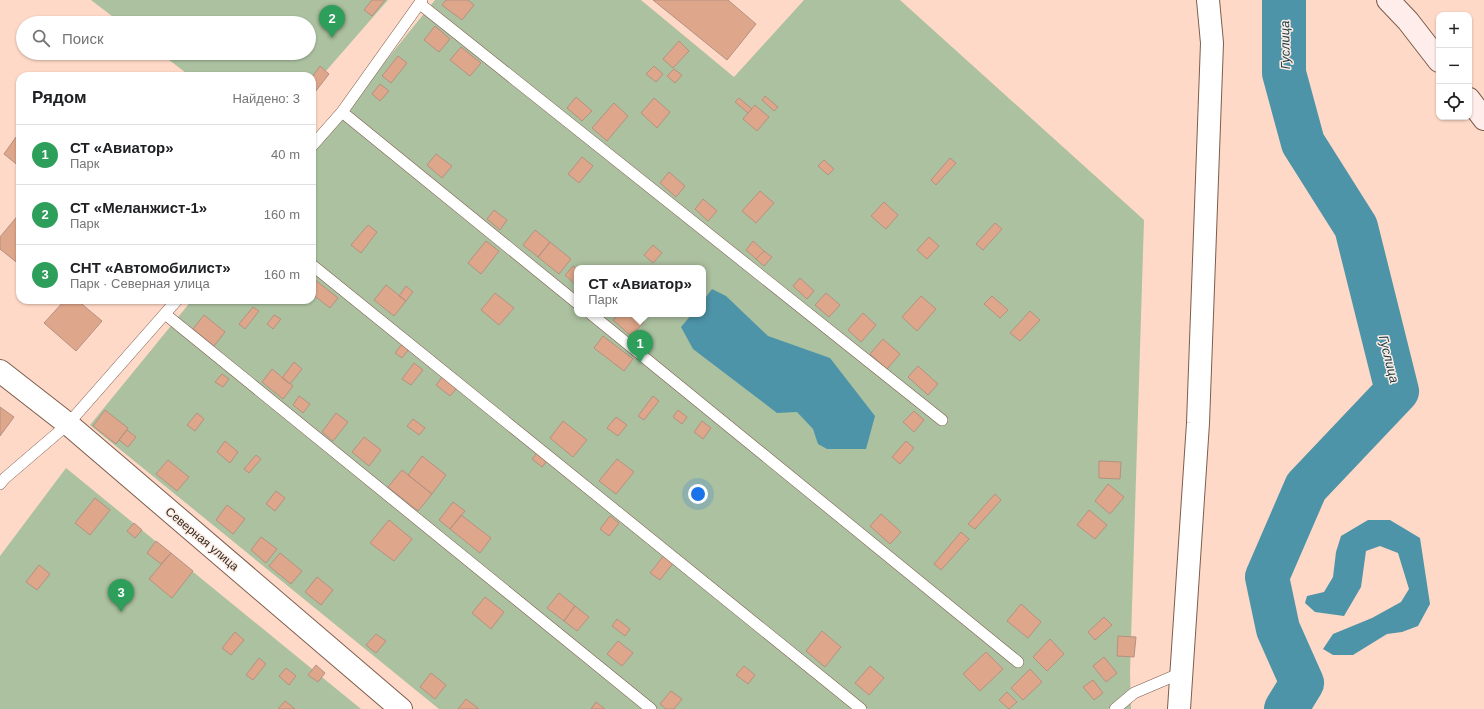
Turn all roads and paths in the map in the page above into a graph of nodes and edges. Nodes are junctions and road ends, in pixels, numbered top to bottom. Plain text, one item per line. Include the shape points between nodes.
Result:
1 (1208, 0) edge
2 (1388, 0) edge
3 (421, 2) edge
4 (1436, 57) edge
5 (1472, 103) edge
6 (342, 112) junction
7 (1484, 119) edge
8 (316, 141) edge
9 (316, 267) edge
10 (574, 301) edge
11 (174, 304) edge
12 (165, 314) junction
13 (595, 317) edge
14 (0, 371) edge
15 (942, 420) dead end
16 (68, 424) junction
17 (0, 484) edge
18 (1018, 662) dead end
19 (1182, 673) junction
20 (401, 709) edge
21 (652, 709) edge
22 (860, 709) edge
23 (1115, 709) edge
24 (1179, 709) edge

1 - 19 street via 1212,43 1198,423
2 - 4 main road
3 - 6 lane
3 - 15 lane
5 - 7 main road
6 - 8 lane
6 - 10 lane
9 - 22 lane
11 - 12 lane
12 - 16 lane
12 - 21 lane
13 - 18 lane
14 - 16 street, Северная улица
16 - 17 lane
16 - 20 street, Северная улица
19 - 23 lane via 1134,693
19 - 24 street

